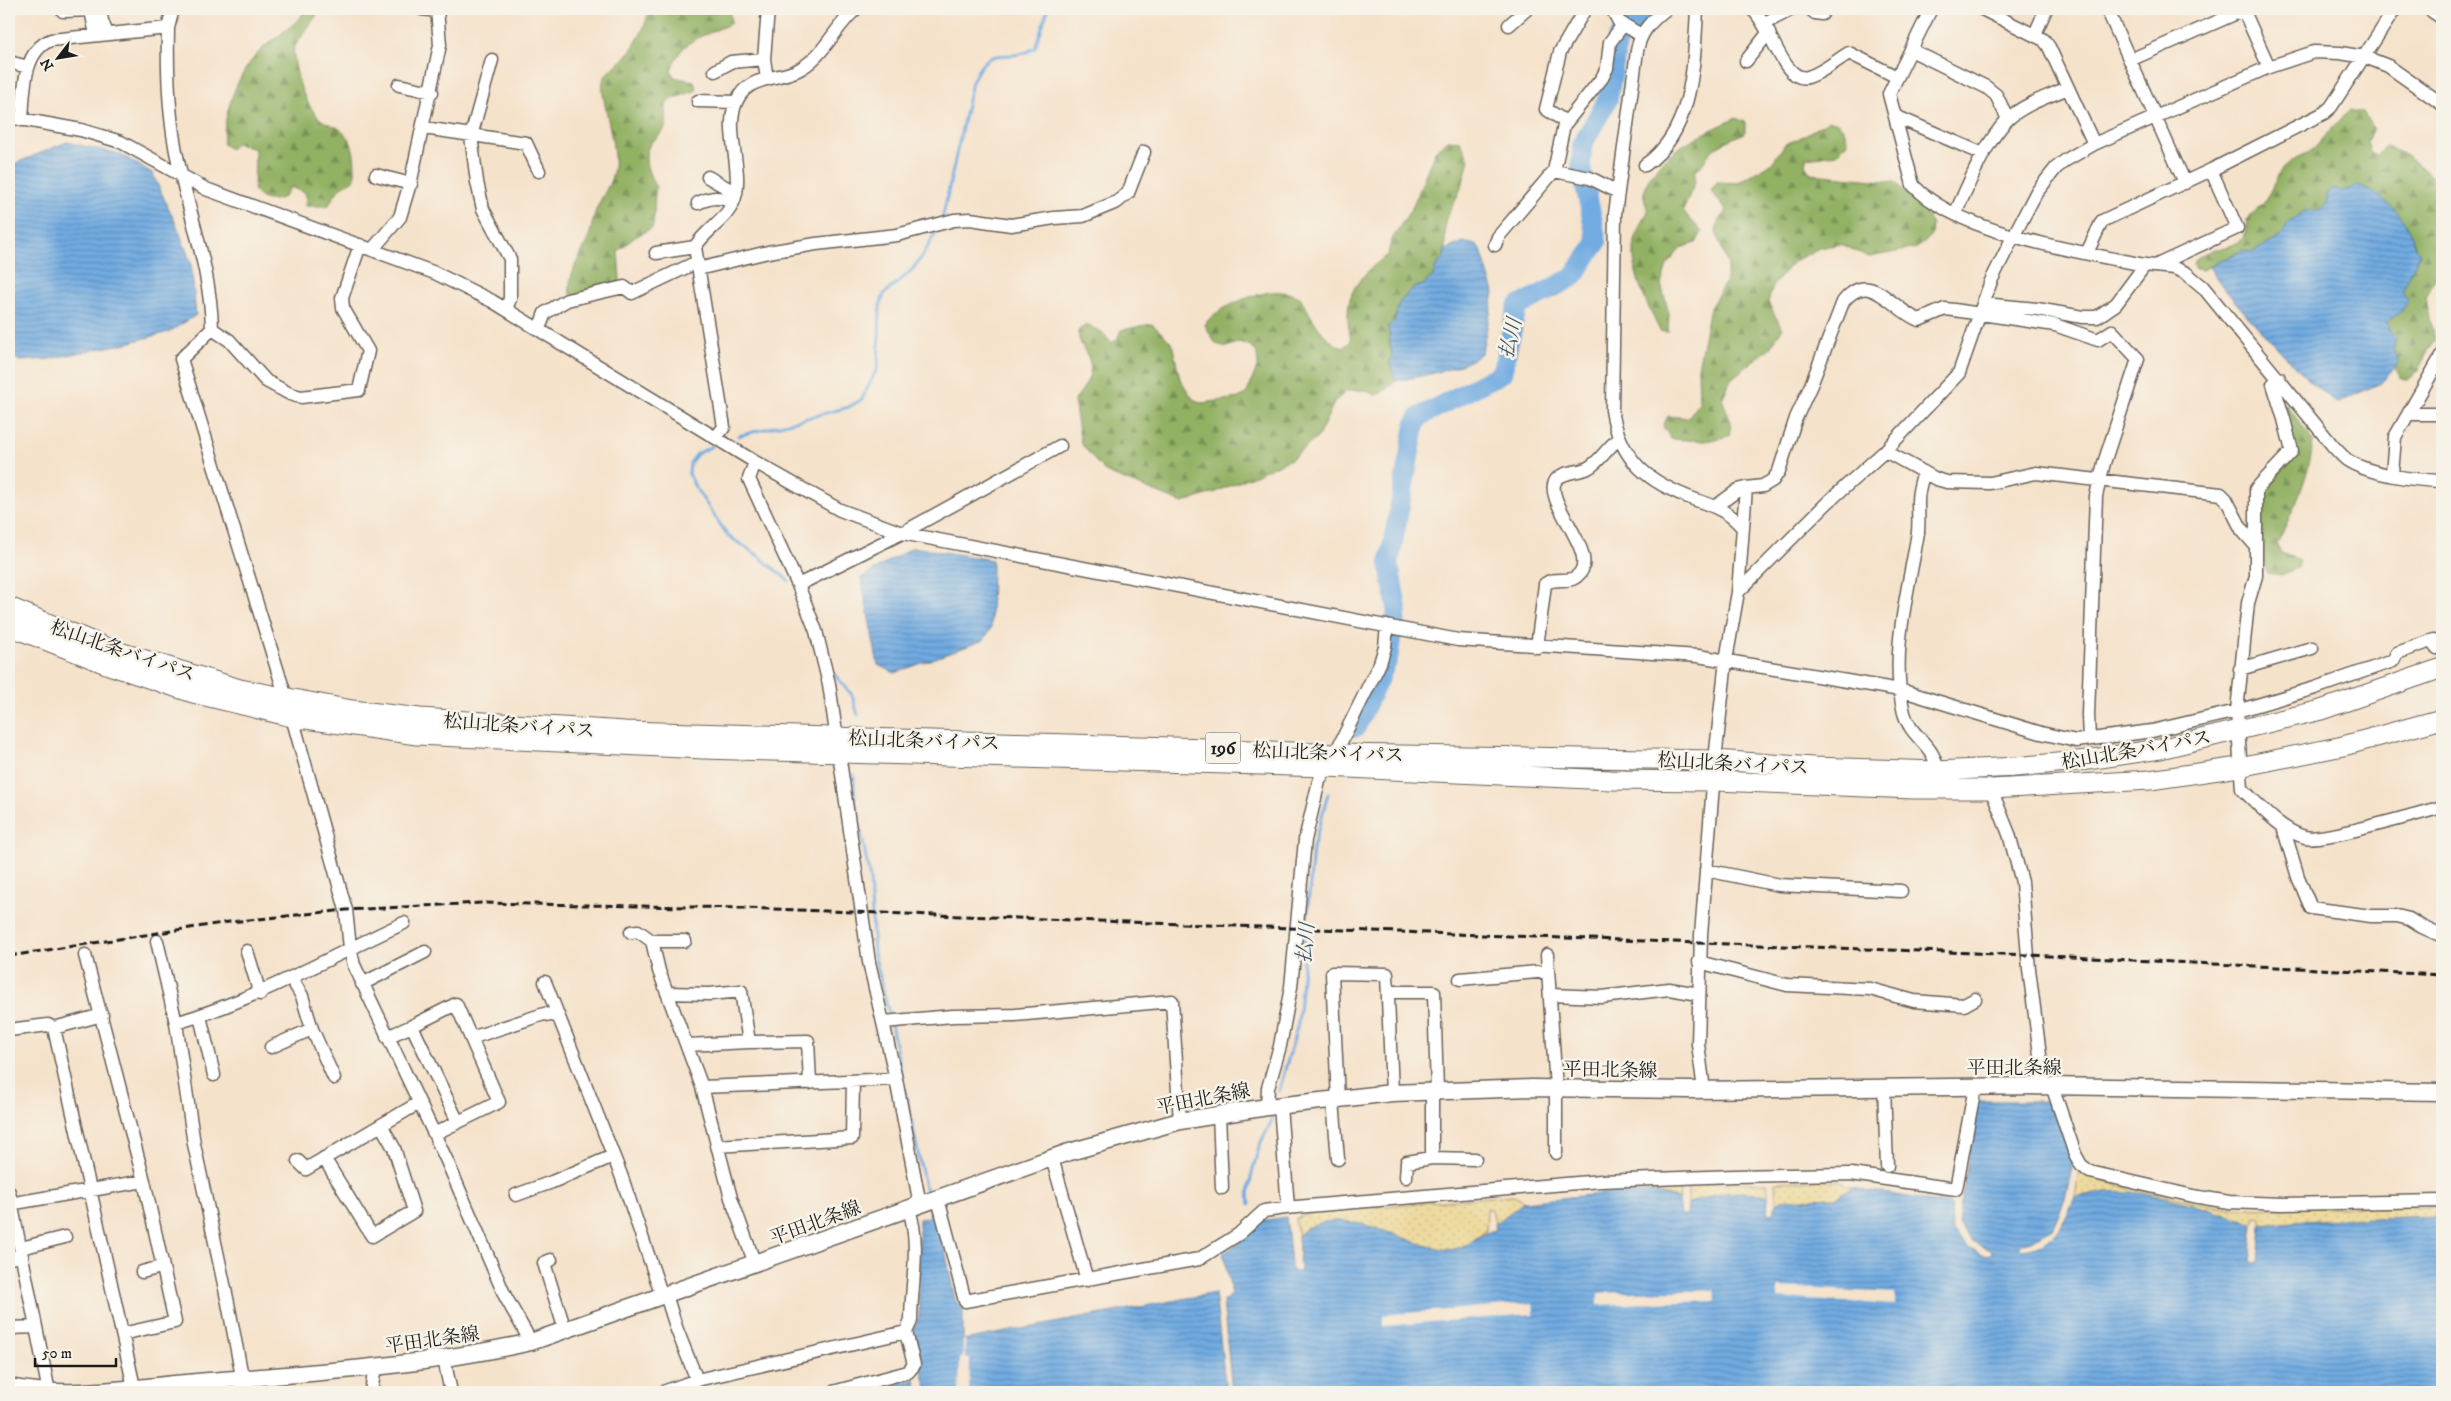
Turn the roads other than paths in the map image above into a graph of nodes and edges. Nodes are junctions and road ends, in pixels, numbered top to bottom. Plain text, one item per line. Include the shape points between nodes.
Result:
1 (100, 9) edge
2 (173, 9) edge
3 (422, 9) edge
4 (768, 9) edge
5 (856, 9) edge
6 (1527, 9) edge
7 (1585, 9) edge
8 (1612, 9) edge
9 (1666, 9) edge
10 (1697, 9) edge
11 (1752, 9) edge
12 (1792, 9) edge
13 (1810, 9) edge
14 (1931, 9) edge
15 (1982, 9) edge
16 (2046, 9) edge
17 (2107, 9) edge
18 (2244, 9) edge
19 (2395, 9) edge
20 (2429, 9) edge
21 (437, 10) edge
22 (63, 12) dead end
23 (1822, 14) dead end
24 (2442, 18) edge
25 (1509, 24) dead end
26 (1767, 27) junction
27 (168, 28) junction
28 (1629, 29) junction
29 (2035, 34) junction
30 (102, 35) junction
31 (1911, 50) junction
32 (2365, 57) junction
33 (764, 59) junction
34 (492, 60) dead end
35 (2130, 60) junction
36 (1746, 61) dead end
37 (9, 62) edge
38 (28, 66) junction
39 (2269, 67) junction
40 (715, 71) dead end
41 (1897, 77) junction
42 (767, 78) junction
43 (399, 85) dead end
44 (2068, 88) junction
45 (432, 92) junction
46 (698, 101) dead end
47 (736, 102) junction
48 (2442, 104) edge
49 (1895, 116) junction
50 (9, 117) edge
51 (2156, 117) junction
52 (2008, 119) junction
53 (22, 120) junction
54 (1566, 122) junction
55 (424, 128) junction
56 (471, 136) junction
57 (2094, 144) junction
58 (1144, 152) dead end
59 (1983, 154) junction
60 (1645, 165) dead end
61 (539, 170) dead end
62 (2211, 170) junction
63 (1554, 172) junction
64 (376, 174) dead end
65 (708, 177) dead end
66 (183, 178) junction
67 (2185, 183) junction
68 (411, 184) junction
69 (1618, 192) junction
70 (734, 198) junction
71 (698, 204) dead end
72 (1955, 214) junction
73 (2013, 237) junction
74 (360, 245) junction
75 (1495, 245) dead end
76 (696, 247) junction
77 (372, 250) junction
78 (656, 253) dead end
79 (2087, 253) junction
80 (2151, 265) junction
81 (698, 266) junction
82 (506, 309) junction
83 (1981, 309) junction
84 (539, 328) junction
85 (212, 329) junction
86 (2442, 355) edge
87 (2279, 378) junction
88 (2408, 414) junction
89 (2442, 414) edge
90 (716, 437) junction
91 (1619, 439) junction
92 (1060, 446) dead end
93 (1885, 451) junction
94 (755, 462) junction
95 (1924, 472) junction
96 (2392, 474) junction
97 (2101, 480) junction
98 (2442, 481) edge
99 (1746, 488) junction
100 (1715, 507) junction
101 (1742, 527) junction
102 (902, 533) junction
103 (2256, 546) junction
104 (798, 586) junction
105 (1738, 592) junction
106 (9, 607) edge
107 (9, 626) edge
108 (1387, 626) junction
109 (2438, 642) edge
110 (1537, 647) junction
111 (2312, 648) dead end
112 (1726, 660) junction
113 (2442, 668) edge
114 (2240, 669) junction
115 (1900, 690) junction
116 (285, 698) junction
117 (2237, 711) junction
118 (292, 717) junction
119 (2442, 720) edge
120 (2238, 731) junction
121 (2089, 740) junction
122 (2076, 741) junction
123 (836, 745) junction
124 (1331, 760) junction
125 (1715, 760) junction
126 (2077, 761) junction
127 (2239, 767) junction
128 (1937, 771) junction
129 (1715, 780) junction
130 (1991, 789) junction
131 (2442, 807) edge
132 (2283, 826) junction
133 (1706, 870) junction
134 (1901, 892) dead end
135 (404, 923) dead end
136 (631, 932) dead end
137 (2442, 936) edge
138 (156, 940) dead end
139 (685, 940) dead end
140 (652, 941) junction
141 (350, 948) junction
142 (247, 951) dead end
143 (425, 952) dead end
144 (85, 954) dead end
145 (1547, 955) dead end
146 (1699, 962) junction
147 (1548, 971) junction
148 (291, 978) junction
149 (1460, 979) dead end
150 (545, 982) dead end
151 (362, 984) junction
152 (1388, 992) junction
153 (667, 993) junction
154 (260, 994) junction
155 (1698, 994) junction
156 (1550, 995) junction
157 (1975, 999) dead end
158 (102, 1015) junction
159 (200, 1016) junction
160 (557, 1016) junction
161 (887, 1021) junction
162 (176, 1023) junction
163 (412, 1026) junction
164 (54, 1028) junction
165 (312, 1029) junction
166 (9, 1030) edge
167 (387, 1037) junction
168 (472, 1038) junction
169 (749, 1042) junction
170 (687, 1044) junction
171 (276, 1048) dead end
172 (216, 1069) dead end
173 (329, 1075) dead end
174 (896, 1080) junction
175 (853, 1081) junction
176 (810, 1083) junction
177 (2048, 1086) junction
178 (702, 1087) junction
179 (1884, 1087) junction
180 (1975, 1087) junction
181 (1556, 1088) junction
182 (1704, 1090) junction
183 (1434, 1091) junction
184 (2442, 1092) edge
185 (1392, 1093) junction
186 (1335, 1101) junction
187 (419, 1103) junction
188 (1274, 1106) junction
189 (1219, 1114) junction
190 (1180, 1121) junction
191 (458, 1122) junction
192 (381, 1125) junction
193 (434, 1134) junction
194 (716, 1146) junction
195 (1556, 1153) dead end
196 (614, 1156) junction
197 (324, 1158) junction
198 (1052, 1158) junction
199 (1432, 1158) junction
200 (1338, 1159) dead end
201 (1475, 1159) dead end
202 (298, 1161) dead end
203 (1887, 1166) dead end
204 (1406, 1177) dead end
205 (144, 1181) junction
206 (1222, 1188) dead end
207 (90, 1189) junction
208 (516, 1195) dead end
209 (10, 1200) edge
210 (2442, 1201) edge
211 (924, 1204) junction
212 (1288, 1208) junction
213 (65, 1237) dead end
214 (22, 1252) junction
215 (9, 1258) edge
216 (551, 1260) dead end
217 (755, 1264) junction
218 (161, 1267) junction
219 (142, 1272) dead end
220 (1087, 1280) junction
221 (664, 1296) junction
222 (36, 1327) junction
223 (9, 1328) edge
224 (565, 1330) junction
225 (906, 1332) junction
226 (122, 1334) junction
227 (531, 1342) junction
228 (444, 1359) junction
229 (375, 1367) junction
230 (697, 1380) junction
231 (243, 1385) edge
232 (9, 1387) edge
233 (134, 1387) junction
234 (182, 1388) edge
235 (80, 1391) edge
236 (49, 1392) edge
237 (370, 1392) edge
238 (451, 1392) edge
239 (663, 1392) edge
240 (833, 1392) edge

1 - 30 street
2 - 27 street
3 - 21 street
4 - 33 street
5 - 42 street via 809,63 786,75
6 - 25 street
7 - 54 street via 1560,52 1546,109
8 - 28 street
9 - 28 street
10 - 60 street via 1692,81 1685,107 1660,152
11 - 26 street
12 - 26 street
13 - 23 street
14 - 31 street
15 - 29 street
16 - 29 street
17 - 35 street
18 - 35 street
18 - 39 street
19 - 32 street
20 - 24 street
21 - 45 street via 440,45
22 - 30 street via 91,10
26 - 36 street
26 - 41 street via 1782,61 1798,76 1807,78 1849,53
27 - 30 street
27 - 66 street via 166,80
28 - 54 street via 1610,42 1607,68 1602,78
28 - 69 street via 1637,51
29 - 44 street via 2049,47
30 - 38 street via 51,40 42,44
31 - 41 street
31 - 52 street via 1996,94
32 - 39 street via 2314,52
32 - 48 street via 2388,66
32 - 62 street via 2324,113
33 - 40 street via 731,62
33 - 42 street
34 - 56 street
35 - 51 street
37 - 38 street
38 - 53 street
39 - 51 street
41 - 49 street via 1889,94
42 - 47 street via 749,86
43 - 45 street
44 - 52 street via 2035,102
44 - 57 street
45 - 55 street
46 - 47 street
47 - 70 street via 732,123 737,177
49 - 59 street
49 - 72 street via 1913,185 1923,196
50 - 53 street
51 - 57 street
51 - 67 street
52 - 59 street
53 - 66 street via 81,130 121,142
54 - 63 street via 1559,139
55 - 56 street
55 - 68 street
56 - 61 street via 526,143
56 - 82 street via 483,209 510,259 510,299
57 - 73 street via 2066,160 2044,181
58 - 81 street via 1128,193 1117,202 1083,216 1011,225 954,220 897,235 816,244
59 - 72 street
62 - 67 street
62 - 80 street via 2237,228
63 - 69 street via 1584,176
63 - 75 street via 1498,237
64 - 68 street
65 - 70 street
66 - 74 street via 234,201
66 - 85 street via 208,275
67 - 79 street via 2102,221
68 - 77 street via 400,218
69 - 91 street via 1611,394
70 - 71 street via 708,198
70 - 76 street via 719,224 704,234
72 - 73 street
73 - 79 street
73 - 83 street
74 - 77 street
74 - 85 street via 342,298 343,308 368,351 358,390 301,397 290,394 266,380 229,340
76 - 78 street
76 - 81 street
77 - 82 street via 435,273
79 - 80 street
80 - 83 street via 2116,304 2096,317 2037,309
80 - 87 street via 2186,273 2203,288
81 - 84 street via 632,293 624,287 567,300 545,313
81 - 90 street via 724,427
82 - 84 street
83 - 93 street via 1959,373
83 - 97 street via 2055,325 2098,340 2112,331 2138,359
83 - 99 street via 1945,309 1919,320 1871,289 1861,288 1850,294 1843,302 1812,386 1796,418 1779,471 1764,486
84 - 90 street
85 - 116 street via 181,359
86 - 88 street
87 - 96 street via 2347,460 2367,469
87 - 103 street via 2273,384 2292,451 2256,490
88 - 89 street
88 - 96 street via 2395,437
90 - 94 street
91 - 100 street via 1628,456 1654,480
91 - 110 street via 1589,468 1562,476 1553,487 1555,498 1574,531 1583,561 1579,576 1545,584
92 - 102 street
93 - 95 street
93 - 105 street via 1827,503
94 - 102 street via 840,510
94 - 104 street via 749,479
95 - 97 street via 1947,482 2013,480 2036,473
95 - 115 street via 1918,492 1920,517 1902,614
96 - 98 street
97 - 103 street via 2221,494 2242,530
97 - 121 street via 2096,496
99 - 100 street
99 - 101 street
100 - 101 street via 1736,519
101 - 105 street
102 - 104 street
102 - 108 street
103 - 114 street via 2256,576 2248,602
104 - 123 street via 816,631 827,675
105 - 112 street
106 - 116 highway, 松山北条バイパス / 196 via 110,649 240,689
107 - 118 highway, 松山北条バイパス / 196 via 184,690
108 - 110 street via 1458,640
108 - 124 street via 1380,663
109 - 117 street via 2396,653 2393,661 2315,688
110 - 112 street
111 - 114 street
112 - 115 street
112 - 125 street
113 - 120 highway, 松山北条バイパス / 196 via 2321,710
114 - 117 street
115 - 122 street
115 - 128 street via 1904,714 1911,730 1932,752 1937,761
116 - 118 street
116 - 123 highway, 松山北条バイパス / 196 via 420,718
117 - 120 street
117 - 121 street via 2152,731
118 - 123 highway, 松山北条バイパス / 196 via 417,735 470,739
118 - 141 street via 346,910
119 - 127 highway, 松山北条バイパス / 196 via 2343,746
120 - 126 highway, 松山北条バイパス / 196 via 2160,749
120 - 127 street
121 - 122 street
122 - 126 street
123 - 124 highway, 松山北条バイパス / 196
123 - 161 street via 865,943
124 - 125 highway, 松山北条バイパス / 196
124 - 129 highway, 松山北条バイパス / 196 via 1611,780
124 - 188 street via 1319,781 1305,840 1291,987 1268,1088
125 - 128 highway, 松山北条バイパス / 196
125 - 129 street
126 - 128 highway, 松山北条バイパス / 196
127 - 130 highway, 松山北条バイパス / 196 via 2150,780
127 - 132 street via 2242,789
129 - 130 highway, 松山北条バイパス / 196 via 1914,789
129 - 133 street
130 - 177 street via 2009,834 2022,882 2029,969
131 - 132 street via 2314,838 2306,838
132 - 137 street via 2311,908 2396,916
133 - 134 street via 1779,886
133 - 146 street
135 - 141 street
136 - 140 street via 638,931
138 - 162 street
139 - 140 street
140 - 153 street
141 - 148 street
141 - 151 street
142 - 154 street
143 - 151 street
144 - 158 street
145 - 147 street
146 - 155 street
146 - 157 street via 1787,985 1870,989 1914,1001 1964,1005
147 - 149 street
147 - 156 street
148 - 154 street
148 - 165 street via 302,996
150 - 160 street
151 - 167 street
152 - 183 street via 1434,992
152 - 185 street
152 - 186 street via 1387,974 1332,973
153 - 169 street via 741,991
153 - 170 street
154 - 159 street
155 - 156 street via 1669,989 1602,997
155 - 182 street via 1698,1044
156 - 181 street
158 - 164 street
158 - 205 street
159 - 162 street
159 - 172 street
160 - 168 street via 544,1014
160 - 196 street
161 - 174 street
161 - 190 street via 1024,1014 1172,1001
162 - 231 street via 194,1144
163 - 167 street
163 - 168 street via 456,1004
163 - 191 street
164 - 166 street via 48,1025
164 - 207 street
165 - 171 street
165 - 173 street
167 - 187 street
168 - 191 street via 499,1102
169 - 170 street
169 - 176 street via 808,1041
170 - 178 street
174 - 175 street
174 - 211 street
175 - 176 street
175 - 194 street via 852,1138
176 - 178 street
177 - 180 main road, 平田北条線
177 - 184 main road, 平田北条線
177 - 210 street via 2080,1165 2090,1172 2229,1202
178 - 194 street
179 - 180 main road, 平田北条線
179 - 182 main road, 平田北条線
179 - 203 street
180 - 212 street via 1956,1189 1851,1174 1725,1176 1601,1181
181 - 182 main road, 平田北条線
181 - 183 main road, 平田北条線
181 - 195 street
183 - 185 main road, 平田北条線
183 - 199 street
185 - 186 main road, 平田北条線
186 - 188 main road, 平田北条線
186 - 200 street
187 - 192 street via 391,1112
187 - 193 street
188 - 189 main road, 平田北条線
188 - 212 street
189 - 190 main road, 平田北条線
189 - 206 street
190 - 198 main road, 平田北条線
191 - 193 street
192 - 197 street
192 - 197 street via 397,1156 414,1211 372,1236
193 - 227 street via 487,1257
194 - 217 street
196 - 208 street
196 - 221 street
197 - 202 street via 306,1169
198 - 211 main road, 平田北条線
198 - 220 street
199 - 201 street
199 - 204 street via 1407,1162
205 - 207 street
205 - 218 street
207 - 209 street
207 - 226 street
209 - 214 street
211 - 217 main road, 平田北条線
211 - 220 street via 965,1301
211 - 225 street via 913,1219 911,1321
212 - 220 street via 1264,1212 1240,1234 1199,1259
213 - 214 street
214 - 215 street
214 - 222 street
216 - 224 street via 544,1263
217 - 221 main road, 平田北条線
218 - 219 street
218 - 226 street via 175,1322
221 - 224 main road, 平田北条線
221 - 230 street
222 - 223 street
222 - 236 street
224 - 227 main road, 平田北条線
225 - 230 street
225 - 240 street via 914,1365 908,1372
226 - 233 street
227 - 228 main road, 平田北条線
228 - 229 main road, 平田北条線
228 - 238 street
229 - 231 main road, 平田北条線
229 - 237 street
230 - 239 street
231 - 234 main road, 平田北条線
232 - 236 main road, 平田北条線
233 - 234 main road, 平田北条線
233 - 235 main road, 平田北条線
235 - 236 main road, 平田北条線

